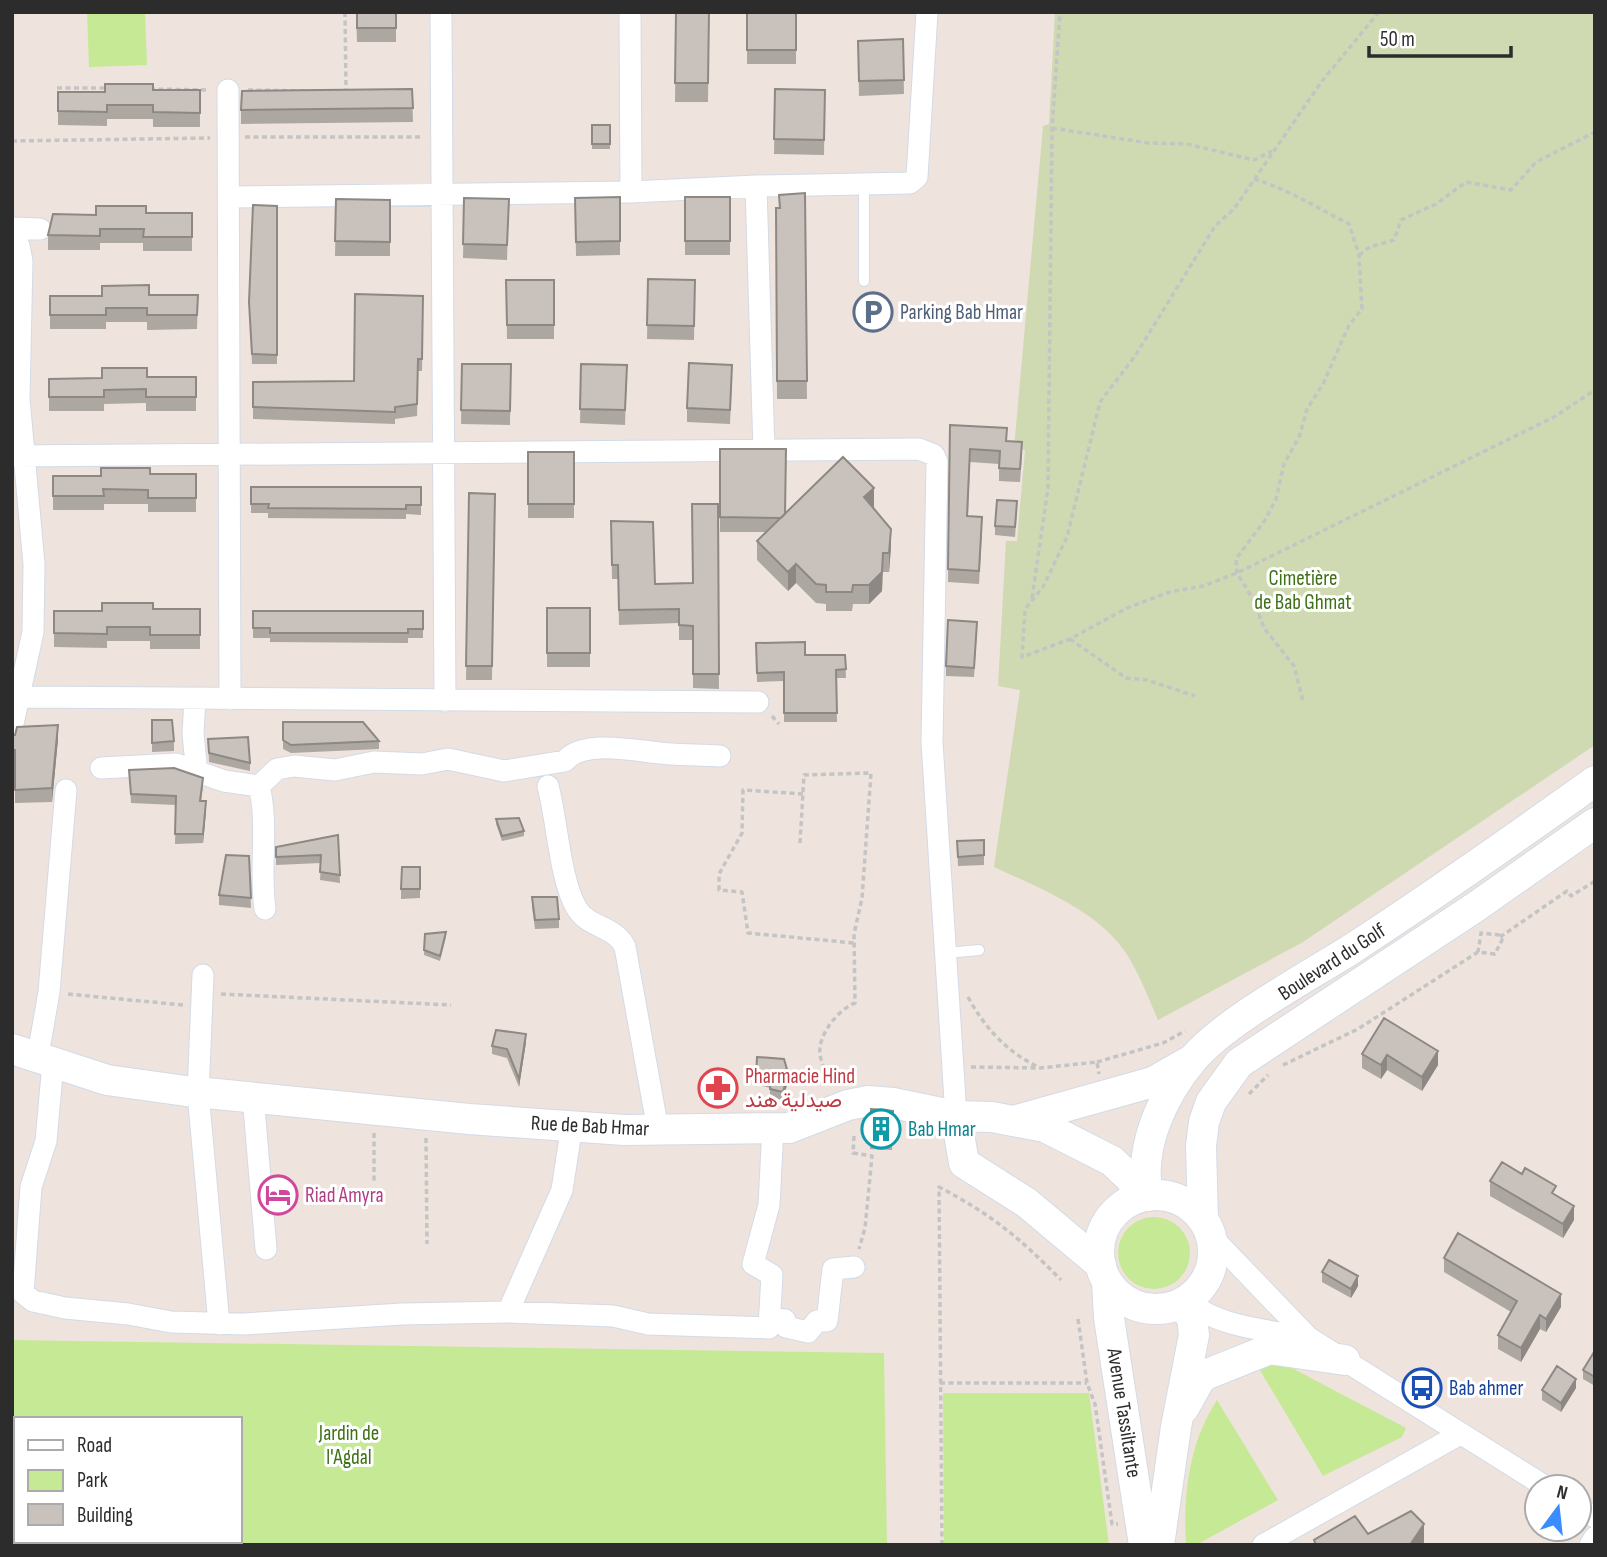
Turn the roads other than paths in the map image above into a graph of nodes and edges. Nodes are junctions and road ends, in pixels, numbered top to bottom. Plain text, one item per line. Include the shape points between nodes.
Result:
1 (441, 12) edge
2 (630, 12) edge
3 (927, 12) edge
4 (228, 90) road end
5 (863, 185) junction
6 (756, 186) junction
7 (631, 192) junction
8 (444, 194) junction
9 (229, 197) junction
10 (12, 228) edge
11 (40, 229) dead end
12 (12, 235) edge
13 (864, 281) dead end
14 (444, 451) junction
15 (764, 451) junction
16 (229, 452) junction
17 (17, 454) edge
18 (20, 504) edge
19 (21, 697) junction
20 (195, 699) junction
21 (230, 699) junction
22 (445, 701) junction
23 (758, 702) dead end
24 (12, 728) edge
25 (720, 756) dead end
26 (101, 768) dead end
27 (197, 772) junction
28 (1595, 781) edge
29 (259, 786) junction
30 (548, 786) dead end
31 (66, 790) dead end
32 (1595, 823) edge
33 (265, 909) dead end
34 (979, 950) dead end
35 (947, 953) junction
36 (201, 992) road end
37 (34, 1056) edge
38 (1194, 1058) junction
39 (198, 1093) junction
40 (253, 1096) junction
41 (956, 1116) junction
42 (1016, 1121) junction
43 (572, 1125) junction
44 (773, 1127) junction
45 (658, 1130) junction
46 (1145, 1196) junction
47 (1207, 1228) junction
48 (266, 1248) dead end
49 (854, 1267) road end
50 (1104, 1273) junction
51 (1184, 1301) junction
52 (508, 1312) junction
53 (770, 1318) junction
54 (219, 1324) junction
55 (1309, 1338) junction
56 (1345, 1360) junction
57 (1176, 1427) junction
58 (1460, 1434) junction
59 (1523, 1473) edge
60 (1595, 1537) edge
61 (1144, 1545) edge
62 (1159, 1545) edge
63 (1263, 1545) edge
64 (1590, 1545) edge

1 - 8 street
2 - 7 street
3 - 5 street via 917,177 909,183
4 - 9 street
5 - 6 street
5 - 13 lane
6 - 7 street
6 - 15 street
7 - 8 street
8 - 9 street
8 - 14 street
9 - 16 street
10 - 11 street
12 - 17 street via 22,261
14 - 15 street
14 - 16 street
14 - 22 street
15 - 35 street via 919,449 934,455 937,462 932,742
16 - 17 street
16 - 21 street
17 - 18 street
18 - 19 street via 34,564 33,632
19 - 20 street
19 - 24 street
20 - 21 street
20 - 27 street
21 - 22 street
22 - 23 street
25 - 29 street via 618,748 583,750 565,761 504,771 448,759 422,764 374,762 335,770 294,766 277,769
26 - 27 street via 161,763
27 - 29 street
28 - 38 main road, Boulevard du Golf via 1466,875 1216,1037
29 - 33 street
30 - 45 street via 573,902 584,919 615,934 625,947
31 - 37 street via 49,992
32 - 47 main road, Boulevard du Golf via 1239,1063 1211,1102 1204,1122 1201,1157
34 - 35 lane
35 - 41 street
36 - 39 street
37 - 39 main road, Rue de Bab Hmar via 107,1080
37 - 54 street via 46,1141 31,1187 23,1293 33,1301 65,1308
38 - 42 main road via 1153,1082
38 - 46 main road, Boulevard du Golf via 1167,1098 1145,1157
39 - 40 main road, Rue de Bab Hmar
39 - 54 street
40 - 43 main road, Rue de Bab Hmar
40 - 48 street
41 - 42 main road, Rue de Bab Hmar
41 - 44 main road, Rue de Bab Hmar via 868,1101 789,1128
41 - 50 main road via 964,1163 1027,1203
42 - 46 main road, Rue de Bab Hmar via 1045,1127 1098,1153 1123,1170
43 - 45 main road, Rue de Bab Hmar
43 - 52 street via 562,1190
44 - 45 main road, Rue de Bab Hmar
44 - 53 street via 769,1205 753,1264 772,1275
46 - 47 main road via 1176,1199 1194,1210
46 - 50 main road via 1122,1205 1106,1225 1099,1248
47 - 51 main road via 1213,1256 1208,1275
47 - 55 street
49 - 53 street via 833,1269 827,1321 817,1321 808,1332
50 - 51 main road via 1118,1294 1140,1306 1157,1308
50 - 61 main road, Avenue Tassiltante
51 - 55 street via 1214,1318
51 - 57 main road, Avenue Tassiltante via 1194,1335
52 - 53 street via 769,1328
52 - 54 street
55 - 56 street
56 - 57 main road via 1270,1349 1226,1366 1199,1381
56 - 58 street
57 - 62 main road, Avenue Tassiltante
58 - 59 street
58 - 63 street
60 - 64 street

